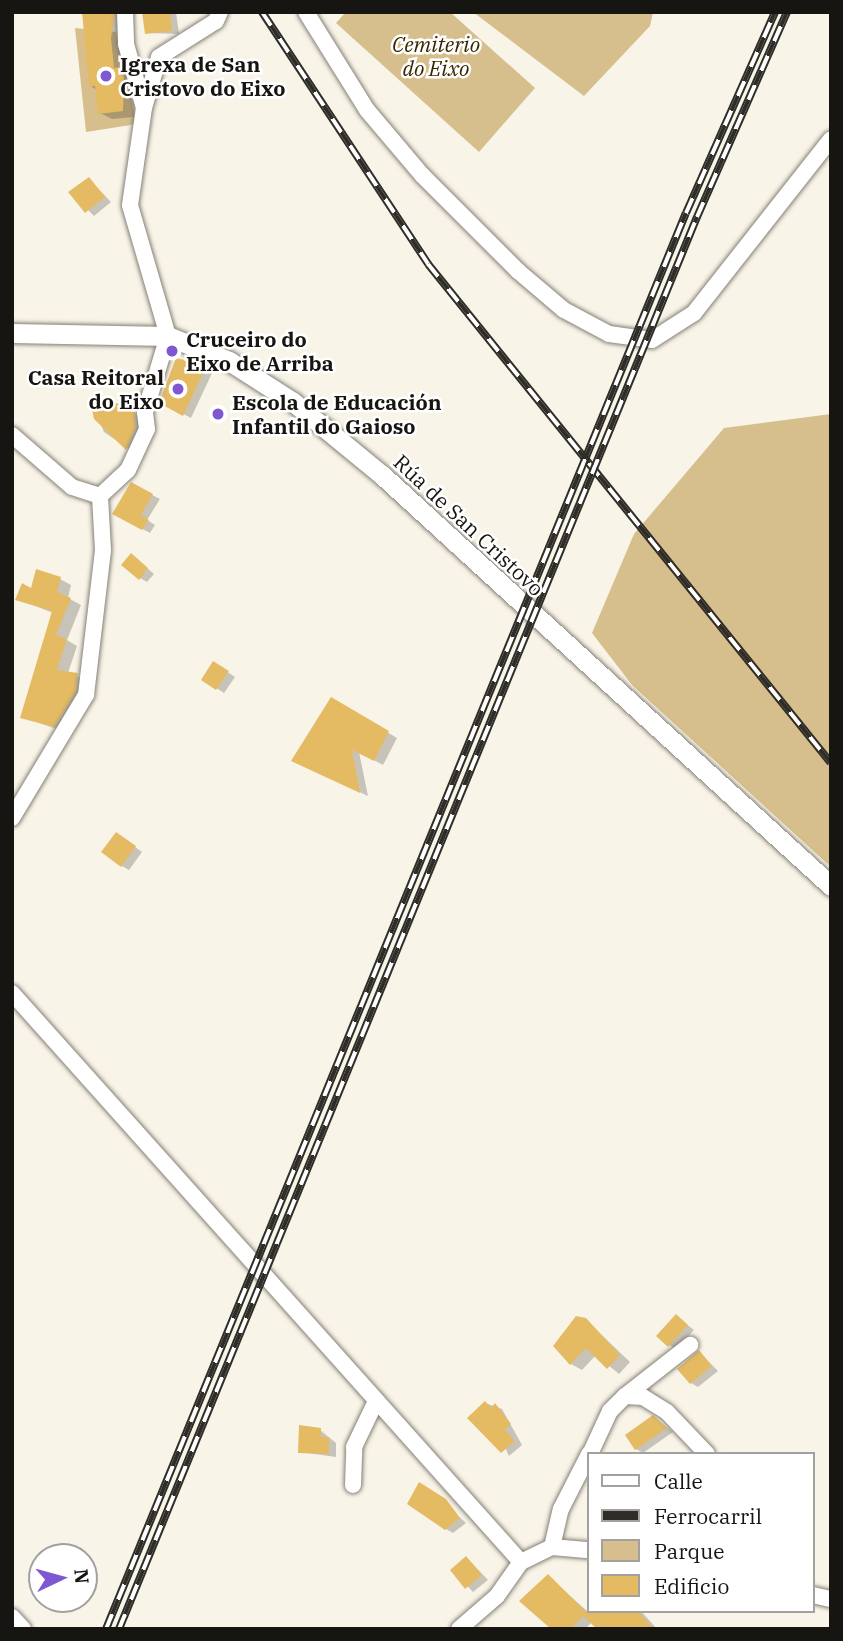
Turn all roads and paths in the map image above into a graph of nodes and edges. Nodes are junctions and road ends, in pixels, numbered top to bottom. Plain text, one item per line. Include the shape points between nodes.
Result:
1 (125, 12) edge
2 (219, 12) edge
3 (306, 12) edge
4 (144, 108) junction
5 (831, 139) edge
6 (12, 333) edge
7 (168, 337) junction
8 (12, 435) edge
9 (100, 496) junction
10 (12, 818) edge
11 (831, 886) edge
12 (12, 993) edge
13 (690, 1345) dead end
14 (625, 1396) junction
15 (376, 1401) junction
16 (590, 1452) edge
17 (705, 1452) edge
18 (588, 1456) edge
19 (353, 1485) dead end
20 (552, 1547) junction
21 (588, 1550) edge
22 (521, 1562) junction
23 (12, 1617) edge
24 (23, 1629) edge
25 (459, 1629) edge

1 - 4 street via 126,44
2 - 4 street via 216,21 159,57
3 - 5 street via 367,110 422,175 518,271 564,310 609,334 652,340 694,313
4 - 7 street via 130,205
6 - 7 street, Rúa de San Cristovo
7 - 9 street via 145,412 147,429 128,470
7 - 11 street, Rúa de San Cristovo via 229,361 293,402 382,475
8 - 9 street via 72,487
9 - 10 street via 103,550 86,695
12 - 15 street
13 - 14 street
14 - 16 street via 610,1411
14 - 17 street via 643,1397 667,1412
15 - 19 street via 354,1447
15 - 22 street
18 - 20 street via 561,1509
20 - 21 street
20 - 22 street
22 - 25 street via 497,1596
23 - 24 street

